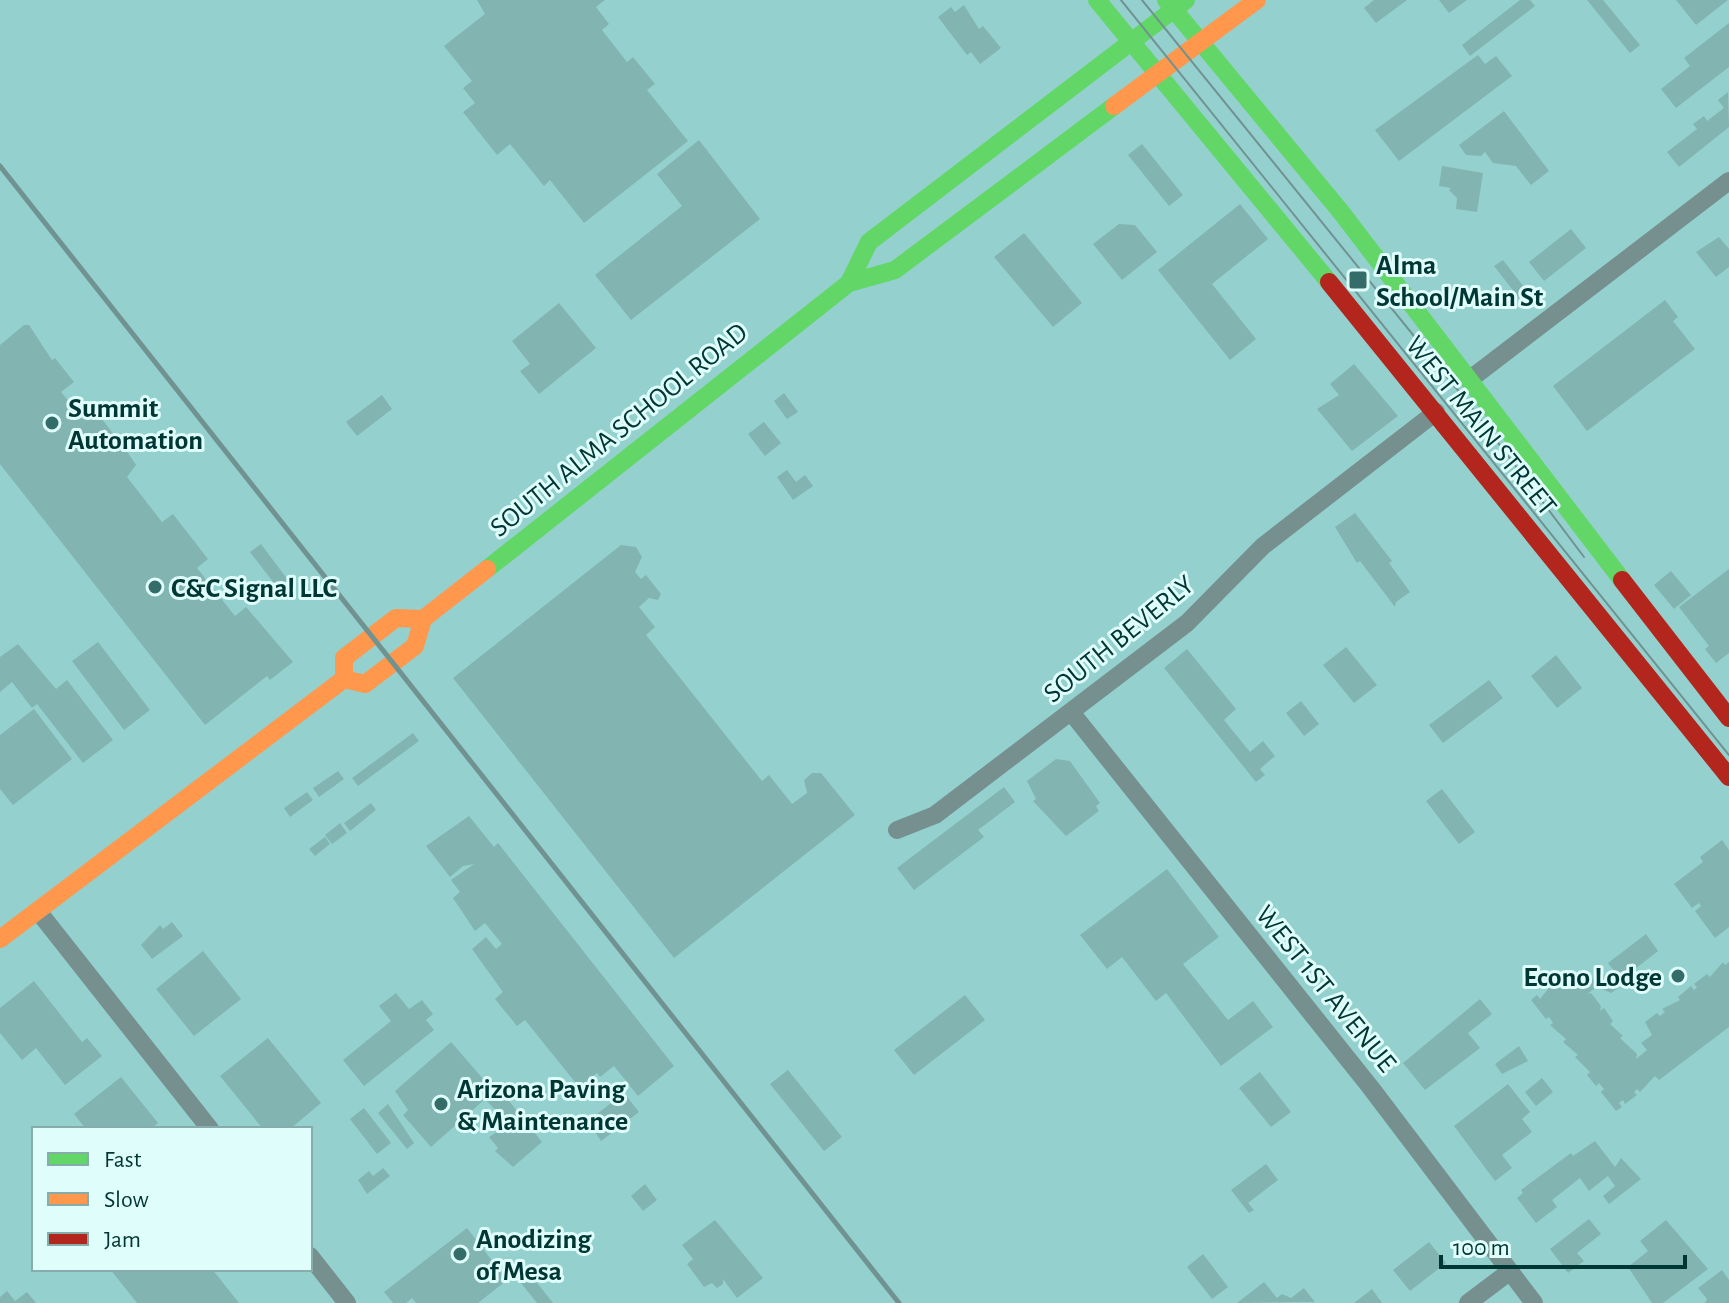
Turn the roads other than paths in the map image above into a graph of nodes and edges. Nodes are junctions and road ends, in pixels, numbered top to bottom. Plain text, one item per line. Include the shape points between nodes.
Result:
1 (1097, 0) edge
2 (1257, 0) edge
3 (1176, 3) edge
4 (1203, 41) junction
5 (1130, 42) junction
6 (1157, 75) junction
7 (1729, 181) edge
8 (849, 283) junction
9 (1469, 380) junction
10 (1436, 412) junction
11 (423, 619) junction
12 (344, 679) junction
13 (1071, 712) junction
14 (1729, 718) edge
15 (1729, 777) edge
16 (897, 830) dead end
17 (38, 911) junction
18 (0, 939) edge
19 (208, 1127) edge
20 (312, 1259) edge
21 (1509, 1272) junction
22 (347, 1303) edge
23 (1468, 1303) edge
24 (1534, 1303) edge

1 - 5 main road, WEST MAIN STREET
2 - 4 main road, SOUTH ALMA SCHOOL ROAD
3 - 4 main road, WEST MAIN STREET
3 - 5 main road, SOUTH ALMA SCHOOL ROAD
4 - 6 main road, SOUTH ALMA SCHOOL ROAD
4 - 9 main road, WEST MAIN STREET
5 - 6 main road, WEST MAIN STREET
5 - 8 main road, SOUTH ALMA SCHOOL ROAD via 869,242
6 - 8 main road, SOUTH ALMA SCHOOL ROAD via 895,270
6 - 10 main road, WEST MAIN STREET
7 - 9 street
8 - 11 main road, SOUTH ALMA SCHOOL ROAD
9 - 14 main road, WEST MAIN STREET
10 - 13 street, SOUTH BEVERLY via 1263,546 1187,623
10 - 15 main road, WEST MAIN STREET
11 - 12 main road, SOUTH ALMA SCHOOL ROAD via 415,646 394,662 365,684
11 - 12 main road, SOUTH ALMA SCHOOL ROAD via 396,618 344,658
12 - 17 main road, SOUTH ALMA SCHOOL ROAD
13 - 16 street, SOUTH BEVERLY via 935,815
13 - 21 street, WEST 1ST AVENUE via 1371,1088
17 - 18 main road, SOUTH ALMA SCHOOL ROAD
17 - 19 street
20 - 22 street
21 - 23 street
21 - 24 street, WEST 1ST AVENUE

